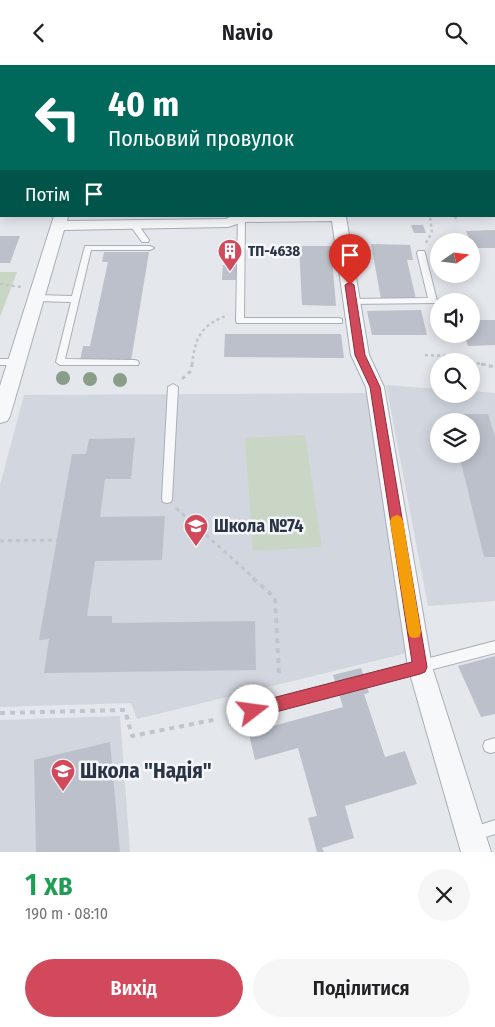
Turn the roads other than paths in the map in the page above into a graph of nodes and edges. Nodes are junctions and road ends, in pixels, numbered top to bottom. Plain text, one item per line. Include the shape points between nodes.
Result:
1 (241, 219) junction
2 (59, 221) edge
3 (150, 248) dead end
4 (420, 253) road end
5 (36, 298) junction
6 (76, 299) junction
7 (352, 302) junction
8 (339, 321) dead end
9 (135, 363) dead end
10 (7, 371) edge
11 (173, 387) road end
12 (0, 417) edge
13 (167, 499) road end
14 (495, 647) edge
15 (420, 667) junction
16 (234, 715) road end
17 (495, 827) edge
18 (473, 843) edge

1 - 2 street via 139,232
1 - 7 street via 339,217
1 - 8 lane via 240,321
2 - 5 street
3 - 6 lane via 88,248
4 - 7 lane via 434,301
5 - 6 lane
5 - 10 street
6 - 9 lane via 60,362
7 - 15 street via 360,355 375,387
10 - 12 street
11 - 13 lane
14 - 15 lane
15 - 16 lane
15 - 18 street
17 - 18 lane

